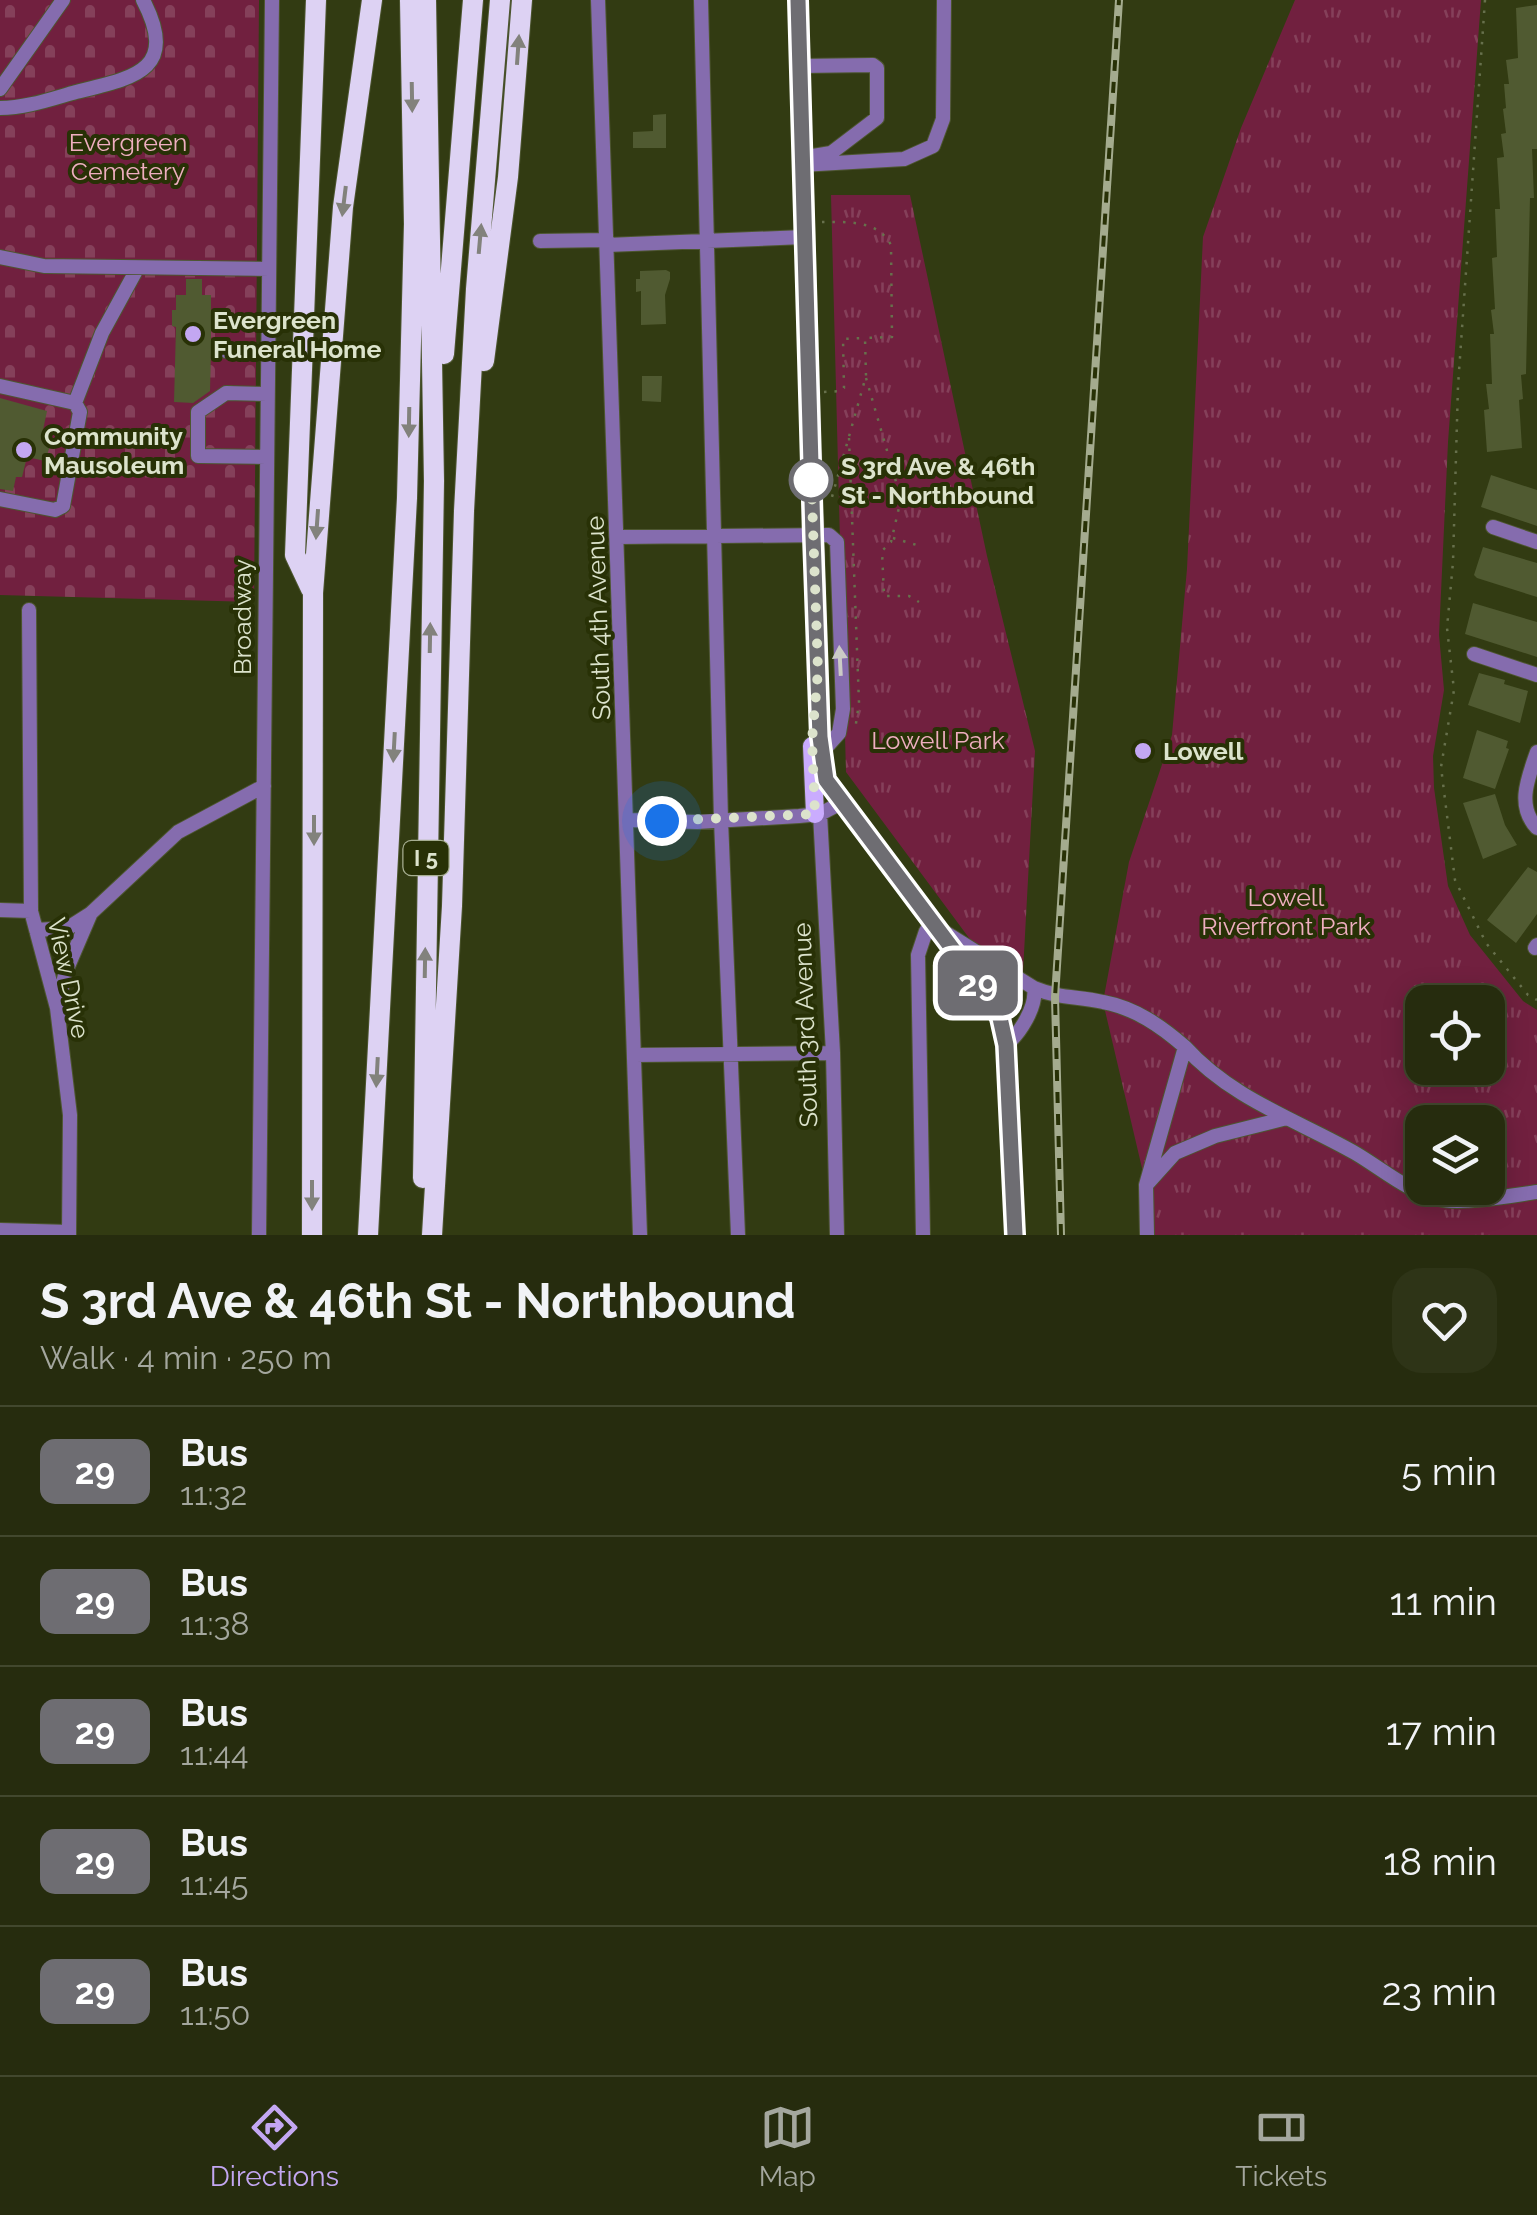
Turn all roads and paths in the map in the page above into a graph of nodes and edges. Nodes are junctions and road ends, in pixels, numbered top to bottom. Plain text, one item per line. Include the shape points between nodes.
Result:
1 (63, 0) edge
2 (143, 0) edge
3 (272, 0) edge
4 (316, 0) edge
5 (372, 0) edge
6 (410, 0) edge
7 (426, 0) edge
8 (473, 0) edge
9 (500, 0) edge
10 (522, 0) edge
11 (598, 0) edge
12 (701, 0) edge
13 (798, 0) edge
14 (944, 0) edge
15 (1486, 0) edge
16 (799, 66) junction
17 (0, 89) edge
18 (0, 108) edge
19 (801, 161) junction
20 (804, 230) junction
21 (540, 241) dead end
22 (607, 242) junction
23 (705, 242) junction
24 (0, 257) edge
25 (137, 270) junction
26 (269, 270) junction
27 (866, 338) junction
28 (226, 351) dead end
29 (268, 351) junction
30 (866, 376) junction
31 (0, 386) edge
32 (808, 392) junction
33 (267, 394) junction
34 (75, 403) junction
35 (266, 457) junction
36 (434, 480) junction
37 (0, 499) edge
38 (812, 508) junction
39 (464, 510) junction
40 (1493, 527) dead end
41 (716, 536) junction
42 (813, 536) junction
43 (617, 537) junction
44 (892, 538) junction
45 (1537, 542) edge
46 (920, 546) dead end
47 (313, 593) junction
48 (919, 602) dead end
49 (29, 610) dead end
50 (1474, 654) dead end
51 (818, 671) junction
52 (1537, 675) edge
53 (822, 752) junction
54 (1537, 752) edge
55 (264, 786) junction
56 (841, 803) junction
57 (818, 814) junction
58 (628, 820) junction
59 (722, 820) junction
60 (1537, 828) edge
61 (0, 910) edge
62 (31, 911) junction
63 (90, 914) junction
64 (936, 928) junction
65 (36, 930) junction
66 (1034, 988) junction
67 (1537, 1000) edge
68 (57, 1008) junction
69 (1006, 1045) junction
70 (1185, 1047) junction
71 (832, 1052) junction
72 (730, 1054) junction
73 (634, 1055) junction
74 (1284, 1119) junction
75 (1146, 1185) junction
76 (1537, 1192) edge
77 (0, 1230) edge
78 (69, 1233) edge
79 (259, 1235) edge
80 (312, 1235) edge
81 (368, 1235) edge
82 (423, 1235) edge
83 (432, 1235) edge
84 (640, 1235) edge
85 (738, 1235) edge
86 (837, 1235) edge
87 (924, 1235) edge
88 (1015, 1235) edge
89 (1147, 1235) edge

1 - 17 street
2 - 18 street via 158,41 144,70
3 - 26 street, Broadway
4 - 47 highway via 295,554
5 -> 47 highway via 343,207
6 -> 81 highway via 408,498
7 - 36 highway
8 - 36 highway, I 5
39 -> 9 highway
39 -> 10 highway via 508,177
11 - 22 street, South 4th Avenue
12 - 23 street
13 - 16 main road
14 - 19 street via 943,119 933,146 904,159
15 - 67 path via 1458,386 1447,628 1454,690 1441,766 1456,880 1486,943
16 - 19 main road
16 - 19 street via 873,65 879,112 831,153
19 - 20 main road
20 - 23 street
20 - 27 path via 861,224 886,236 892,337
20 - 32 main road
21 - 22 street
22 - 23 street
22 - 43 street, South 4th Avenue
23 - 41 street
24 - 25 street
25 - 26 street
25 - 34 street via 102,333
26 - 29 street, Broadway
27 - 30 path
27 - 32 path via 843,338 841,392
28 - 29 street
29 - 33 street, Broadway
30 - 38 path via 828,509
30 - 44 path via 901,500
31 - 34 street
32 - 38 main road
33 - 35 street, Broadway
33 - 35 street via 226,393 198,412 198,456
34 - 37 street via 80,412 63,506
35 - 55 street, Broadway
82 -> 36 highway, I 5
38 - 42 main road
39 - 83 highway via 452,906
40 - 45 street
41 - 42 street
41 - 43 street
41 - 59 street
42 - 51 main road
53 -> 42 street via 839,732 842,710 838,542
43 - 58 street, South 4th Avenue
44 - 46 path
44 - 48 path via 882,551 884,596
47 -> 80 highway
49 - 62 street, View Drive
50 - 52 street
51 - 53 main road
51 - 57 main road via 812,740
53 - 56 main road via 826,780
54 - 60 street via 1524,800
55 - 63 street via 178,832
55 - 79 street, Broadway
56 - 57 street
56 - 64 street
57 - 59 street
57 - 71 street, South 3rd Avenue
58 - 59 street
58 - 73 street, South 4th Avenue
59 - 72 street
61 - 62 street
62 - 65 street, View Drive
63 - 65 street via 68,928
63 - 68 street
64 - 66 street
64 - 69 street via 990,999
64 - 87 street via 926,931 918,955
65 - 68 street, View Drive
66 - 69 street via 1017,1036
66 - 70 street via 1104,1002 1157,1022
68 - 78 street, View Drive via 70,1115
69 - 88 street
70 - 74 street
70 - 75 street
71 - 72 street
71 - 86 street, South 3rd Avenue
72 - 73 street
72 - 85 street
73 - 84 street, South 4th Avenue
74 - 75 street via 1175,1153
74 - 76 street via 1404,1186 1446,1201
75 - 89 street
77 - 78 street

